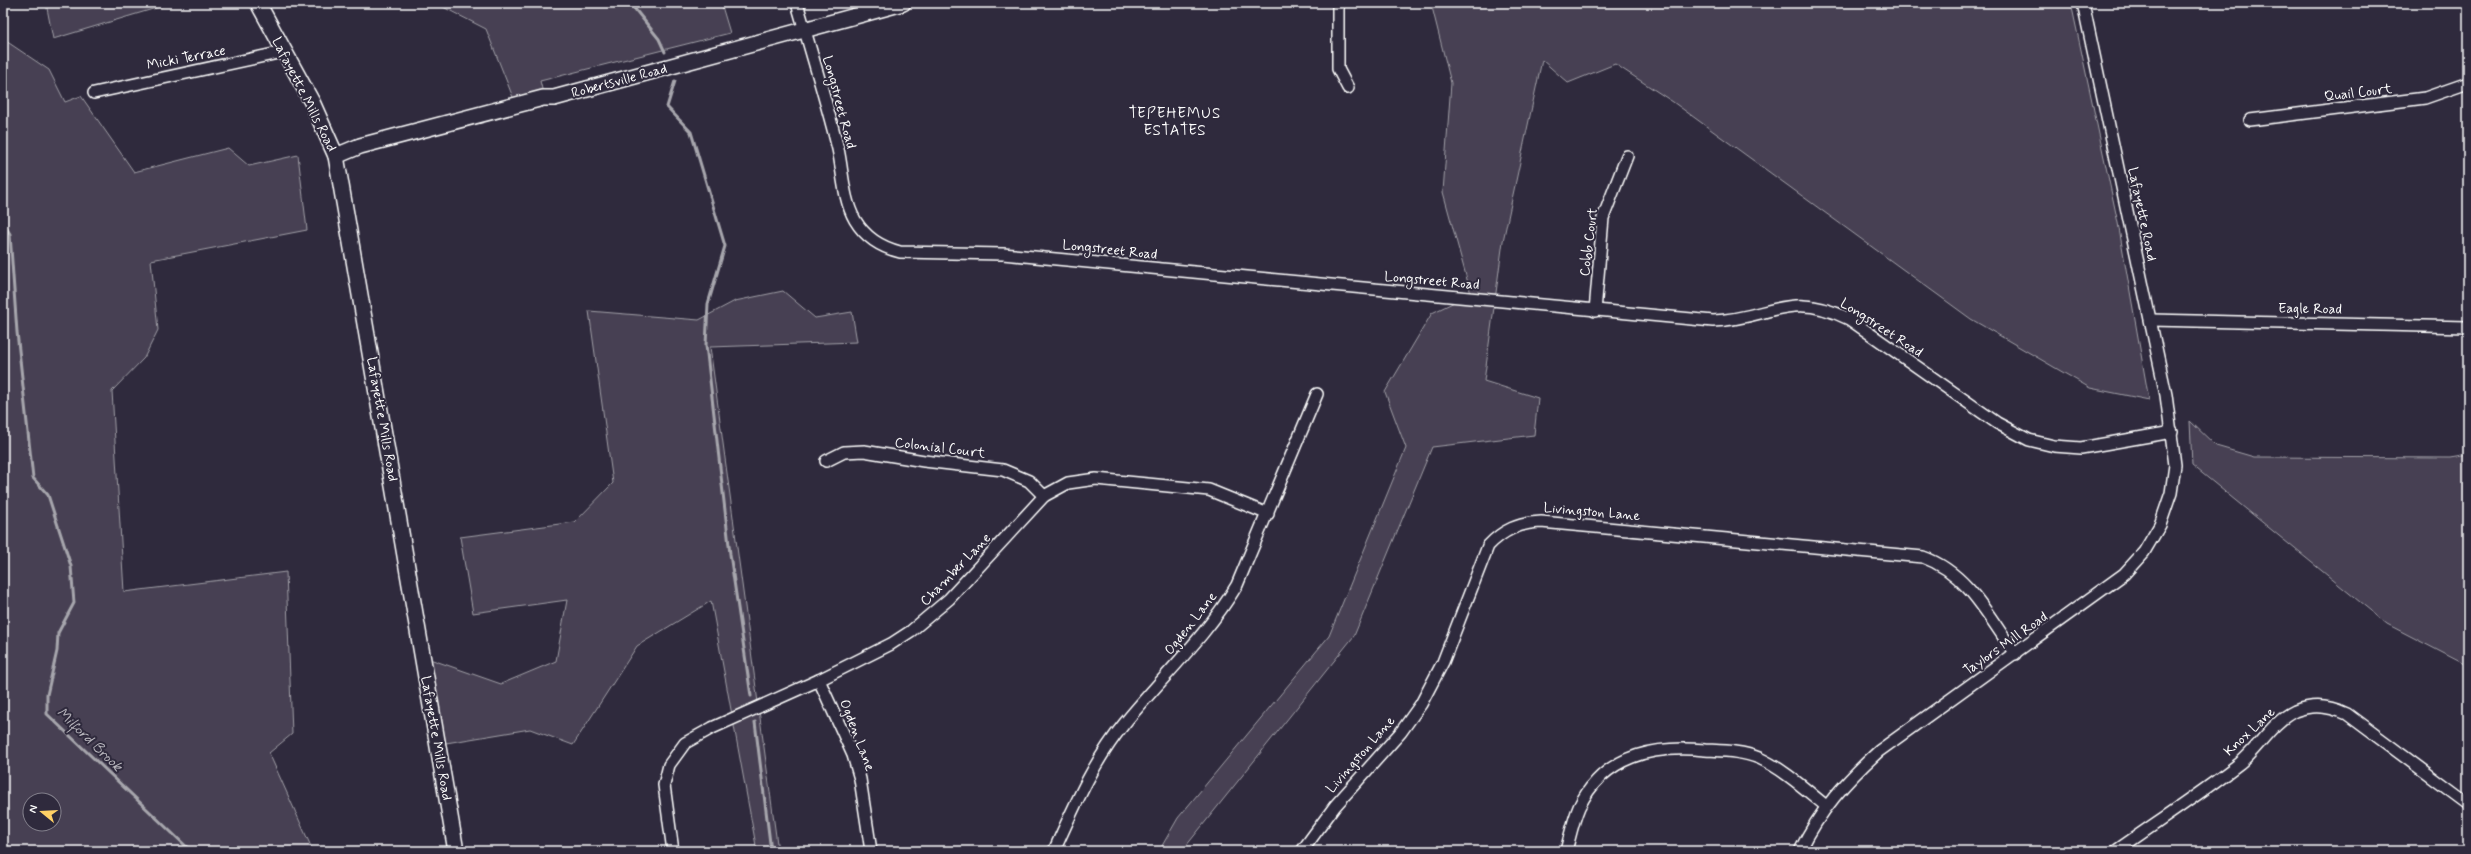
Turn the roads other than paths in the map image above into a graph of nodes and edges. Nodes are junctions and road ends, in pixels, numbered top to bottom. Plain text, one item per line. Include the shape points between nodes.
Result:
1 (258, 3) edge
2 (797, 3) edge
3 (903, 3) edge
4 (1338, 3) edge
5 (2083, 3) edge
6 (805, 30) junction
7 (283, 52) junction
8 (2468, 83) edge
9 (1348, 88) dead end
10 (94, 93) dead end
11 (2250, 120) dead end
12 (336, 156) junction
13 (1627, 156) dead end
14 (1595, 311) junction
15 (2151, 320) junction
16 (2468, 326) edge
17 (1317, 394) dead end
18 (2172, 432) junction
19 (826, 461) dead end
20 (1044, 496) junction
21 (1268, 514) junction
22 (2015, 654) junction
23 (819, 680) junction
24 (2468, 804) edge
25 (1826, 806) junction
26 (456, 851) edge
27 (673, 851) edge
28 (871, 851) edge
29 (1054, 851) edge
30 (1302, 851) edge
31 (1566, 851) edge
32 (1800, 851) edge
33 (2116, 851) edge

1 - 7 street, Lafayette Mills Road
2 - 6 street, Longstreet Road
3 - 6 street, Robertsville Road
4 - 9 street via 1338,70
5 - 15 street, Lafayette Road
6 - 12 street, Robertsville Road via 554,98 543,98 360,146
6 - 14 street, Longstreet Road via 838,148 852,214 872,240 889,249 900,252 1003,254
7 - 10 street, Micki Terrace
7 - 12 street, Lafayette Mills Road via 312,102
8 - 11 street, Quail Court via 2425,98
12 - 26 street, Lafayette Mills Road
13 - 14 street, Cobb Court via 1603,218
14 - 18 street, Longstreet Road via 1713,321 1739,319 1786,306 1820,307 1849,319 1997,423 2029,440 2054,446 2081,448
15 - 16 street, Eagle Road
15 - 18 street, Lafayette Road
17 - 21 street, Ogden Lane
18 - 22 street, Taylors Mill Road via 2175,464 2171,493 2160,525 2144,552 2124,574 2103,591
19 - 20 street, Colonial Court via 844,452 864,451 1003,470 1029,481
20 - 21 street, Chamber Lane via 1068,483 1096,479 1209,490
20 - 23 street, Chamber Lane via 935,613 891,644
21 - 29 street, Ogden Lane via 1245,568 1222,609 1123,725 1100,758 1082,789
22 - 25 street, Taylors Mill Road via 1879,751 1853,775
22 - 30 street, Livingston Lane via 1963,580 1945,566 1923,557 1540,522 1523,523 1503,532 1486,550 1443,662 1421,704 1401,732 1335,806
23 - 27 street, Chamber Lane via 693,737 677,752 669,765 664,785
23 - 28 street, Ogden Lane via 853,755 860,779
24 - 33 street, Knox Lane via 2347,714 2328,707 2312,706 2293,712 2281,720 2240,762
25 - 31 street via 1770,764 1758,758 1741,753 1682,748 1658,749 1632,756 1597,782 1580,807
25 - 32 street, Taylors Mill Road

